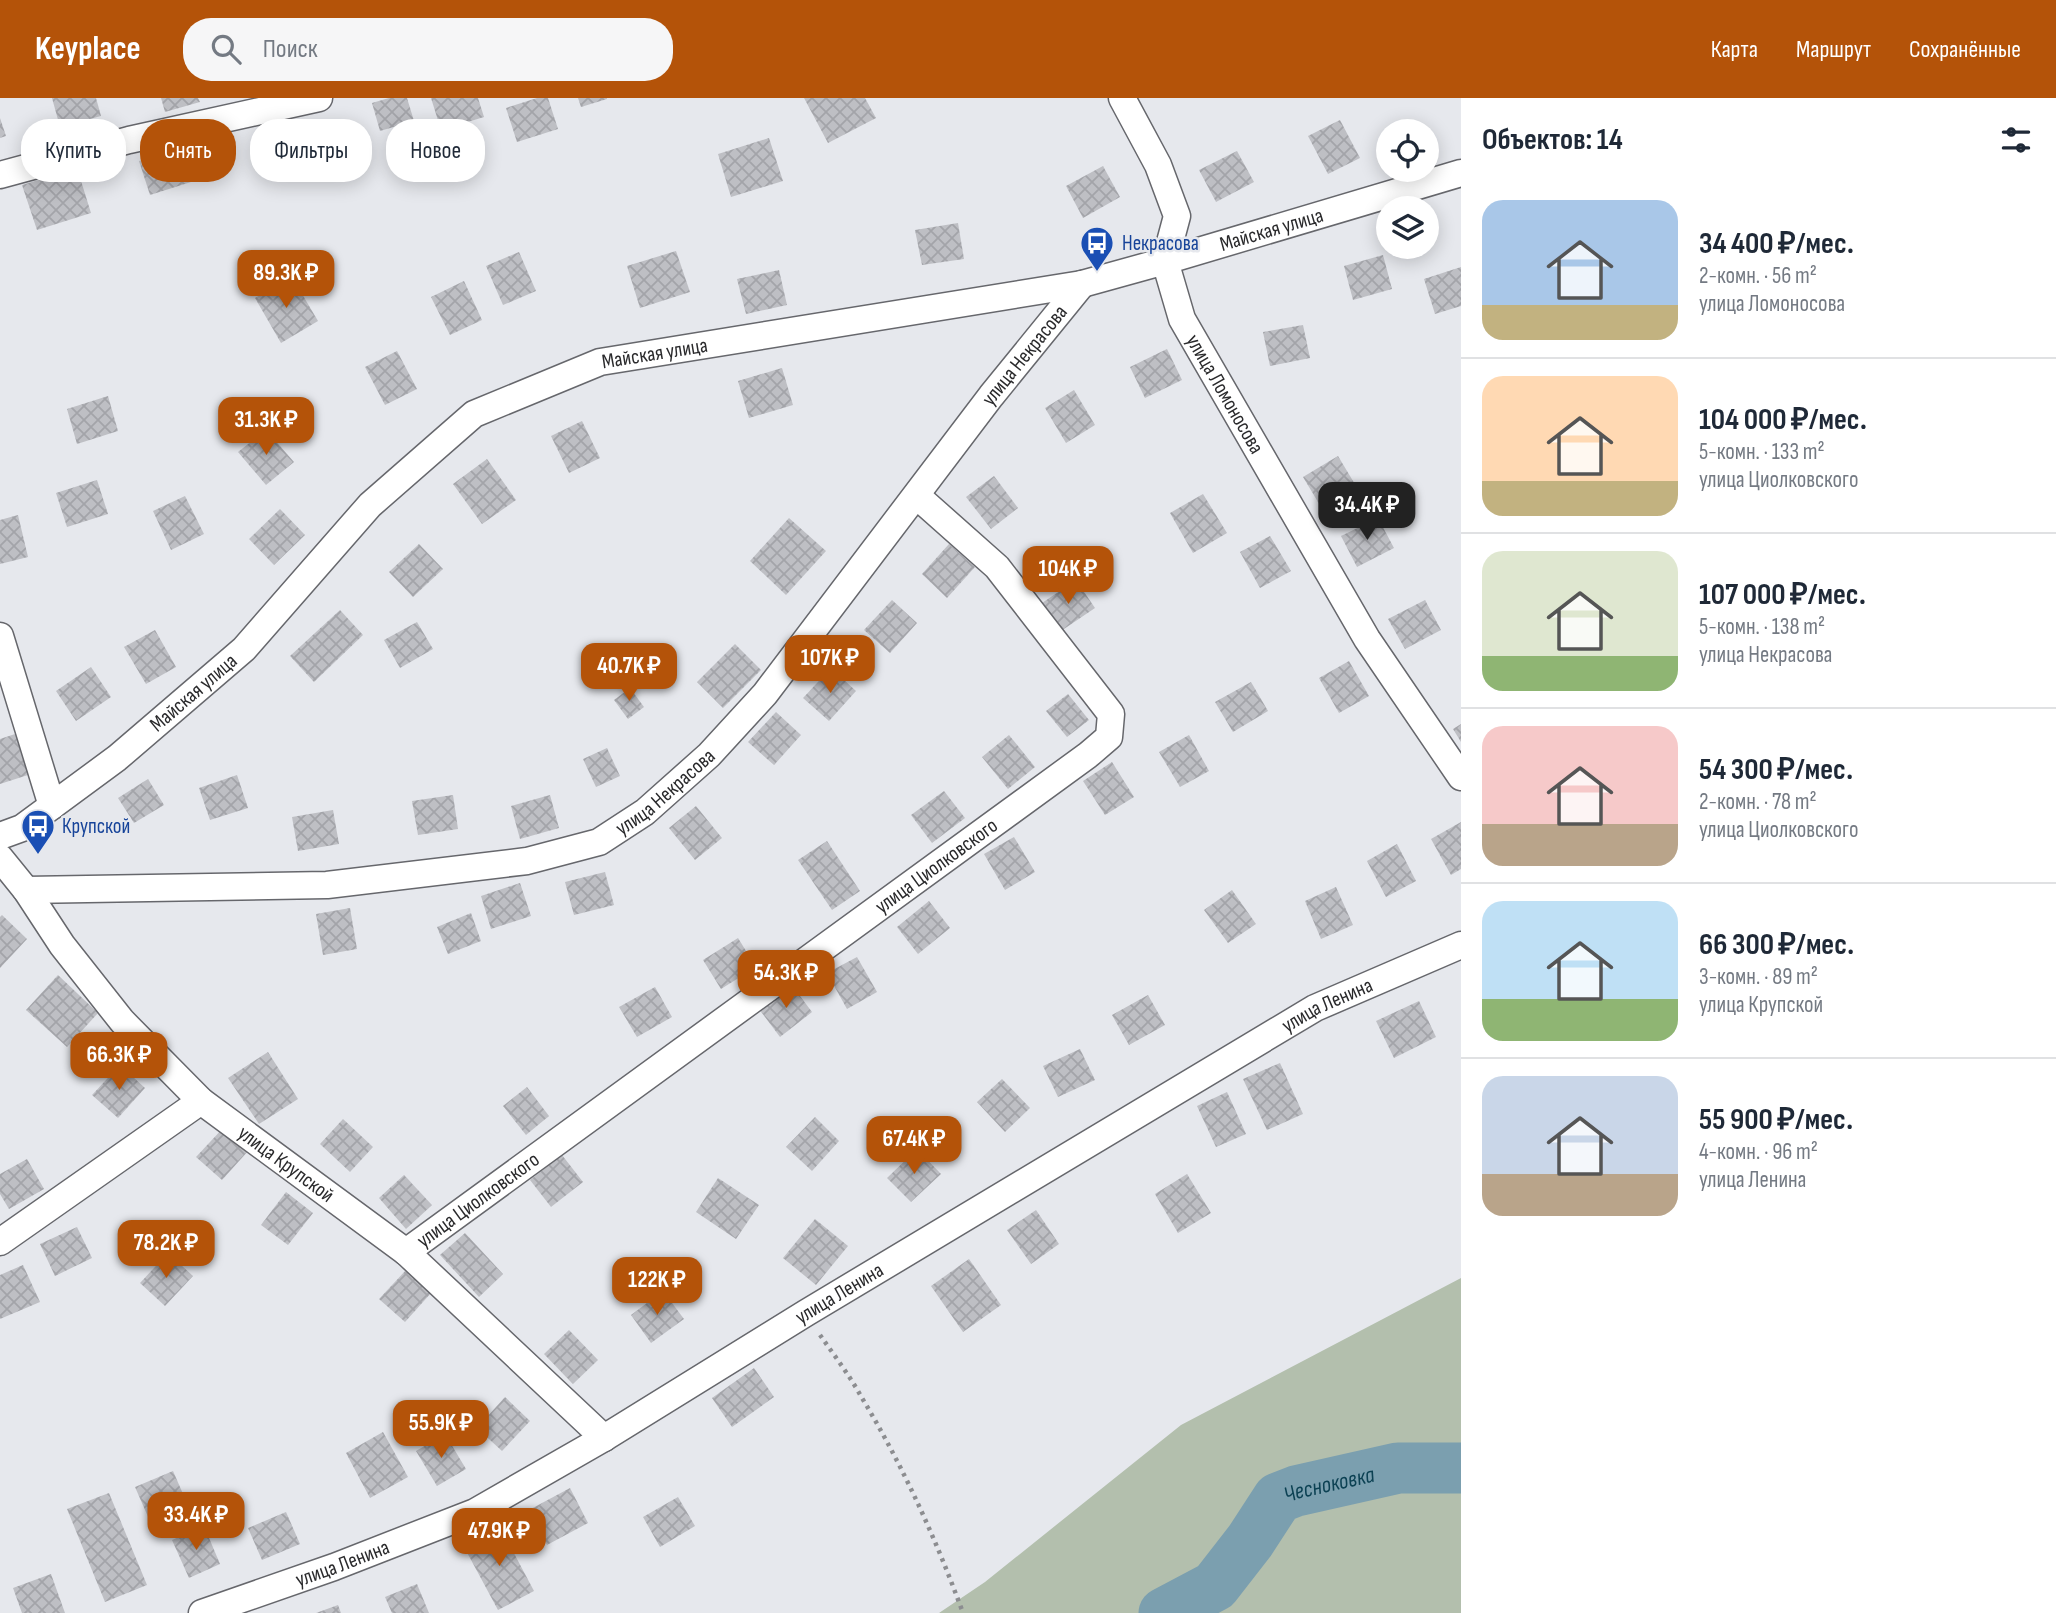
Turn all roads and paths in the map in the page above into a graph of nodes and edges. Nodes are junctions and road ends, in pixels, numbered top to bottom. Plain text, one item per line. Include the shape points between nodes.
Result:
1 (319, 98) edge
2 (1122, 98) edge
3 (1461, 173) edge
4 (0, 175) edge
5 (1165, 261) junction
6 (1082, 284) junction
7 (917, 496) junction
8 (0, 636) edge
9 (1461, 777) edge
10 (52, 806) junction
11 (0, 836) edge
12 (0, 858) edge
13 (26, 890) junction
14 (1461, 945) edge
15 (201, 1101) junction
16 (0, 1242) edge
17 (406, 1252) junction
18 (806, 1313) junction
19 (604, 1437) junction
20 (202, 1613) edge
21 (963, 1613) edge

1 - 4 street via 129,140
2 - 5 street via 1158,165 1177,216
3 - 5 street, Майская улица
5 - 6 street, Майская улица
5 - 9 street, улица Ломоносова via 1182,319 1367,639
6 - 7 street, улица Некрасова
6 - 10 street, Майская улица via 600,362 474,414 370,505 244,649 117,758
7 - 13 street, улица Некрасова via 765,694 709,754 645,812 599,842 527,861 327,885
7 - 17 street, улица Циолковского via 997,567 1111,714 1109,737
8 - 10 street
10 - 11 street, Майская улица via 22,828
12 - 13 street, улица Крупской
13 - 15 street, улица Крупской via 122,1021
14 - 18 street, улица Ленина via 1315,1009
15 - 16 street
15 - 17 street, улица Крупской
17 - 19 street, улица Крупской
18 - 19 street, улица Ленина
18 - 21 path via 862,1397 902,1471
19 - 20 street, улица Ленина via 475,1512

